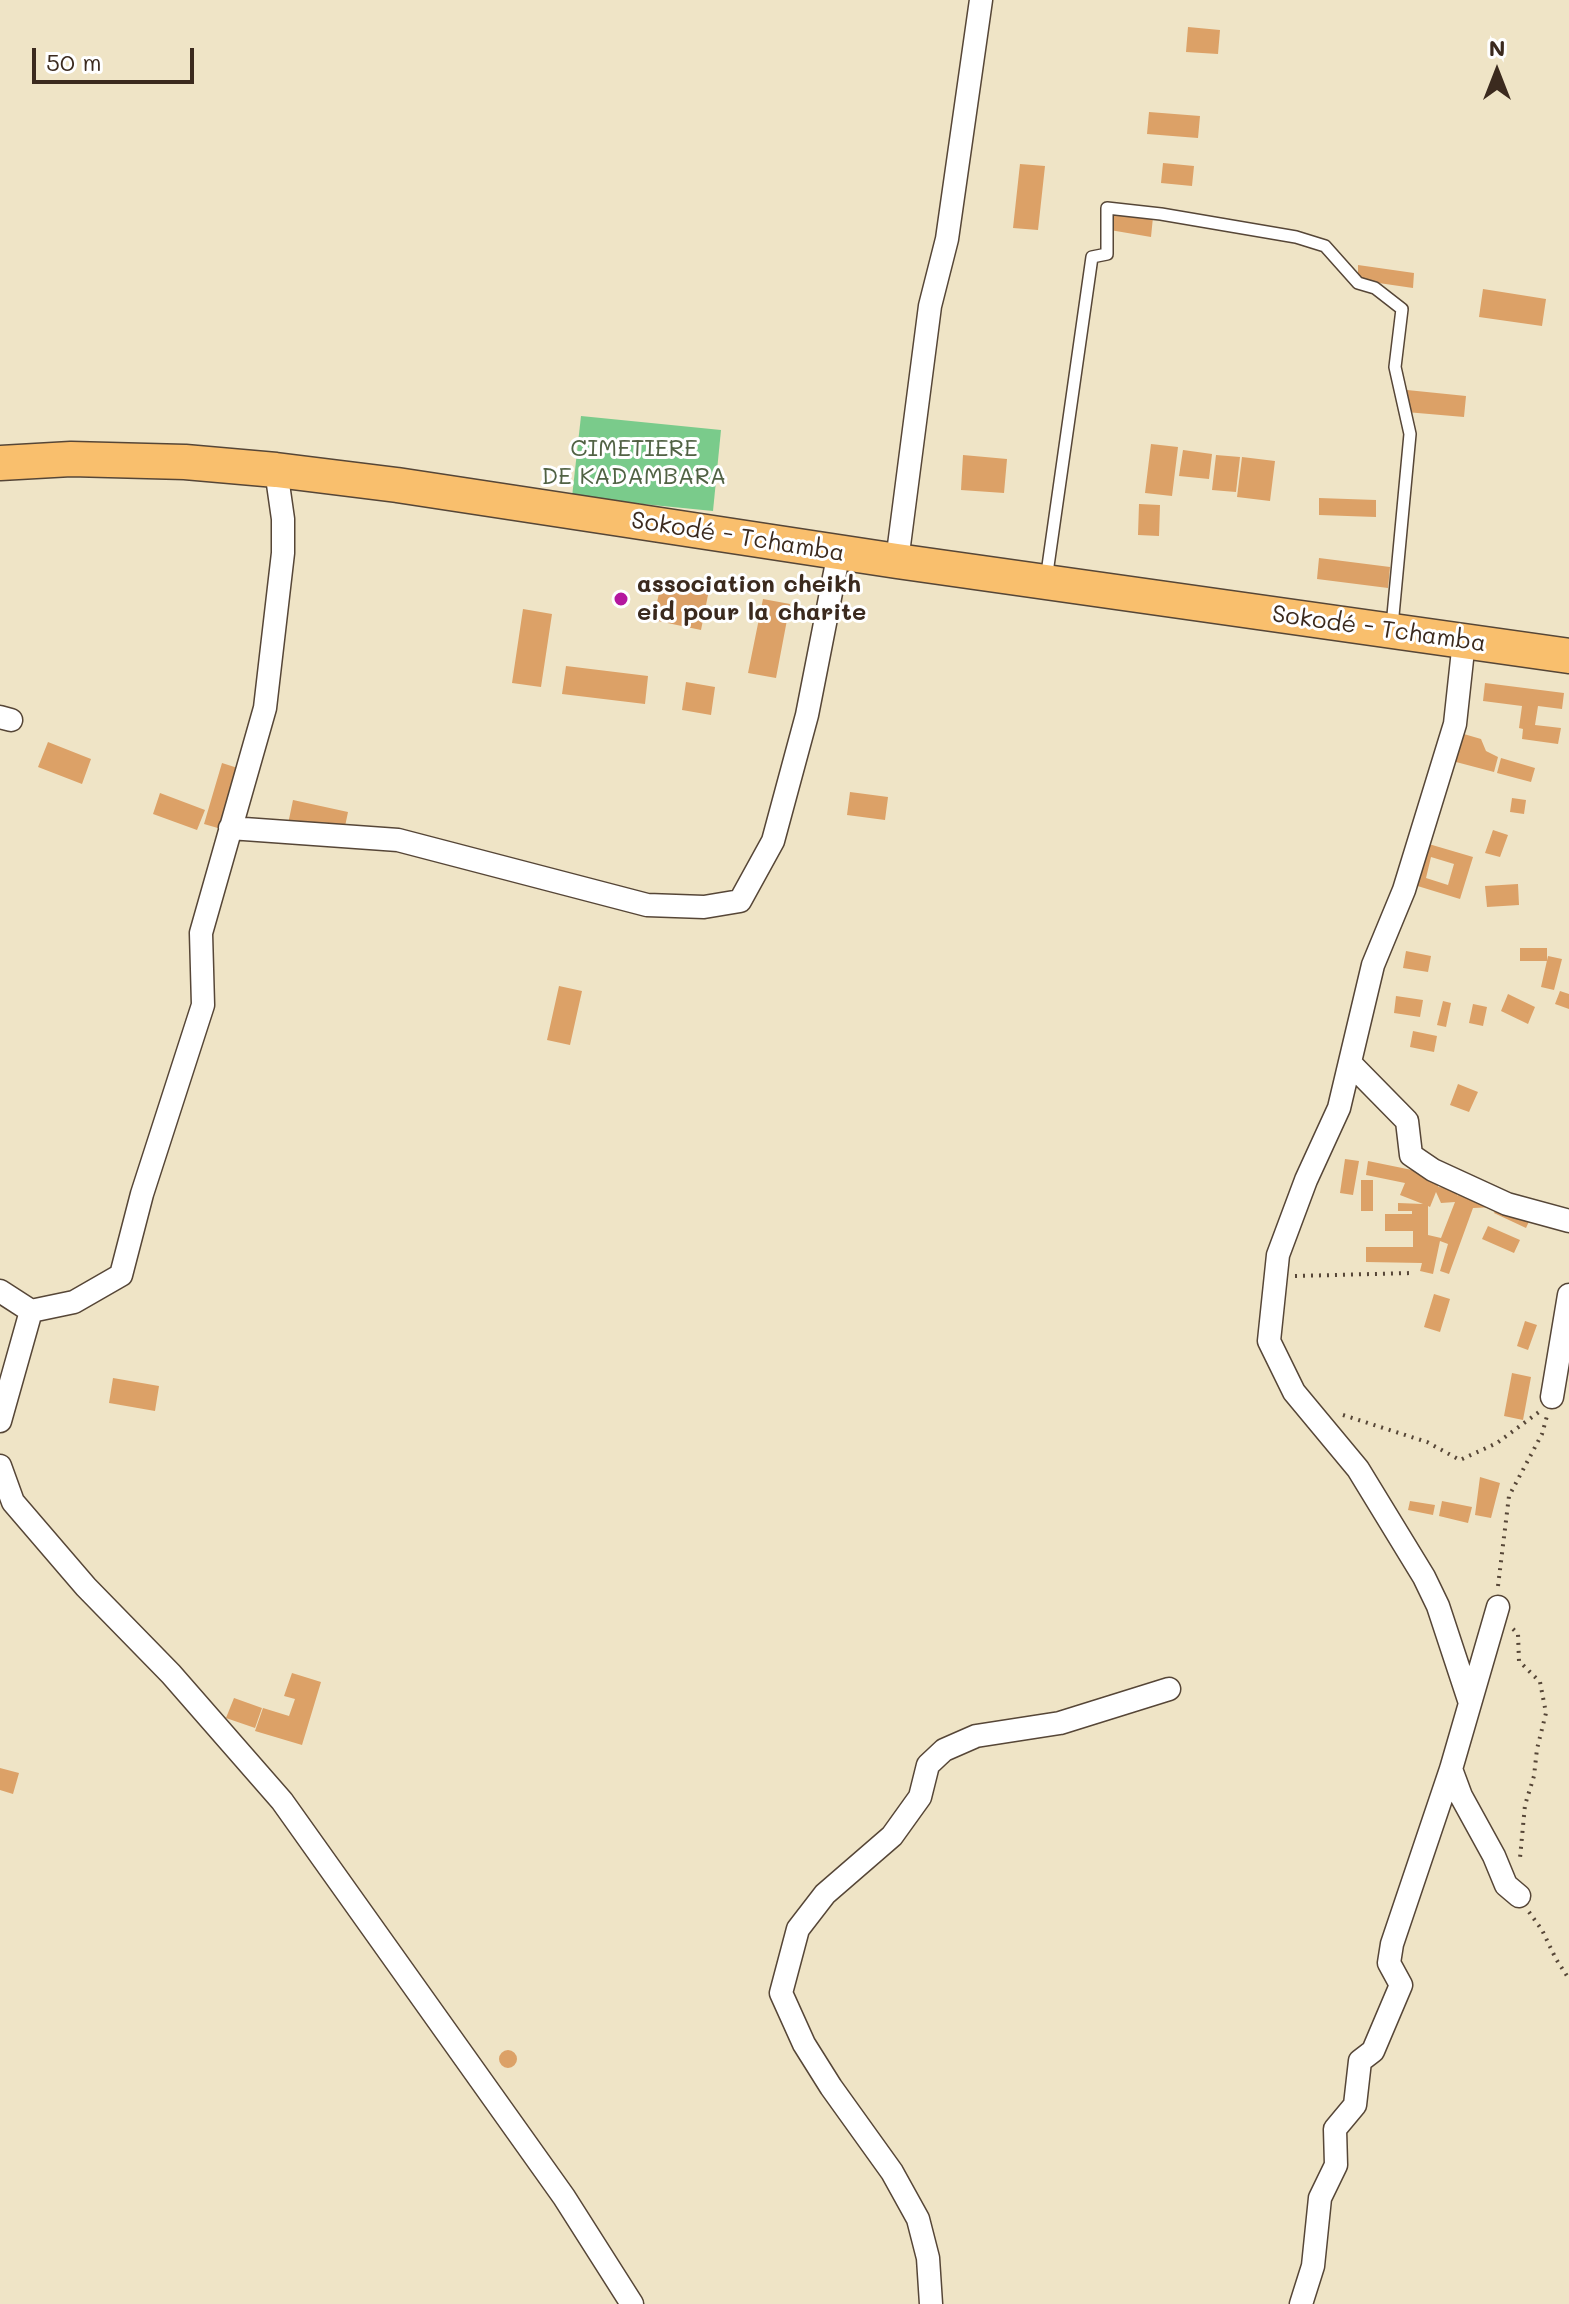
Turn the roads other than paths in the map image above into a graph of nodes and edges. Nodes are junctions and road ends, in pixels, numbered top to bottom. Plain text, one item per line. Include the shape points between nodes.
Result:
1 (981, 0) edge
2 (0, 463) edge
3 (276, 470) junction
4 (839, 552) junction
5 (897, 561) junction
6 (1046, 581) junction
7 (1392, 630) junction
8 (1464, 641) junction
9 (1569, 656) edge
10 (230, 828) junction
11 (1350, 1063) junction
12 (1569, 1221) edge
13 (0, 1291) edge
14 (1569, 1295) edge
15 (31, 1311) junction
16 (1552, 1397) dead end
17 (0, 1421) edge
18 (0, 1466) edge
19 (1498, 1607) dead end
20 (1169, 1689) dead end
21 (1470, 1703) junction
22 (1451, 1769) junction
23 (1519, 1896) dead end
24 (632, 2304) edge
25 (931, 2304) edge
26 (1301, 2304) edge

1 - 5 street via 947,239 930,306
2 - 3 main road, Sokodé - Tchamba via 71,459
3 - 4 main road, Sokodé - Tchamba
3 - 10 street via 283,553 265,708
4 - 5 main road, Sokodé - Tchamba
4 - 10 street via 807,715 773,841 740,901 704,907 647,905 398,840
5 - 6 main road, Sokodé - Tchamba
6 - 7 main road, Sokodé - Tchamba
6 - 7 lane via 1092,257 1107,254 1107,208 1161,214 1325,246 1358,283 1375,288 1402,309 1395,367 1410,434
7 - 8 main road, Sokodé - Tchamba
8 - 9 main road, Sokodé - Tchamba
8 - 11 street via 1455,724 1404,890 1373,965
10 - 15 street via 201,933 203,1005 121,1275 74,1302
11 - 12 street via 1407,1121 1411,1155 1507,1204
11 - 21 street via 1339,1108 1278,1255 1269,1341 1294,1392 1358,1469 1424,1577
13 - 15 street
14 - 16 street
15 - 17 street
18 - 24 street via 13,1502 282,1801 564,2197
19 - 21 street
20 - 25 street via 1060,1723 976,1736 944,1750 928,1765 920,1797 892,1836 825,1894 798,1929 781,1993 804,2044 918,2219
21 - 22 street
22 - 23 street via 1506,1885
22 - 26 street via 1392,1944 1389,1963 1401,1985 1373,2051 1360,2061 1355,2105 1335,2129 1336,2165 1320,2198 1313,2266

